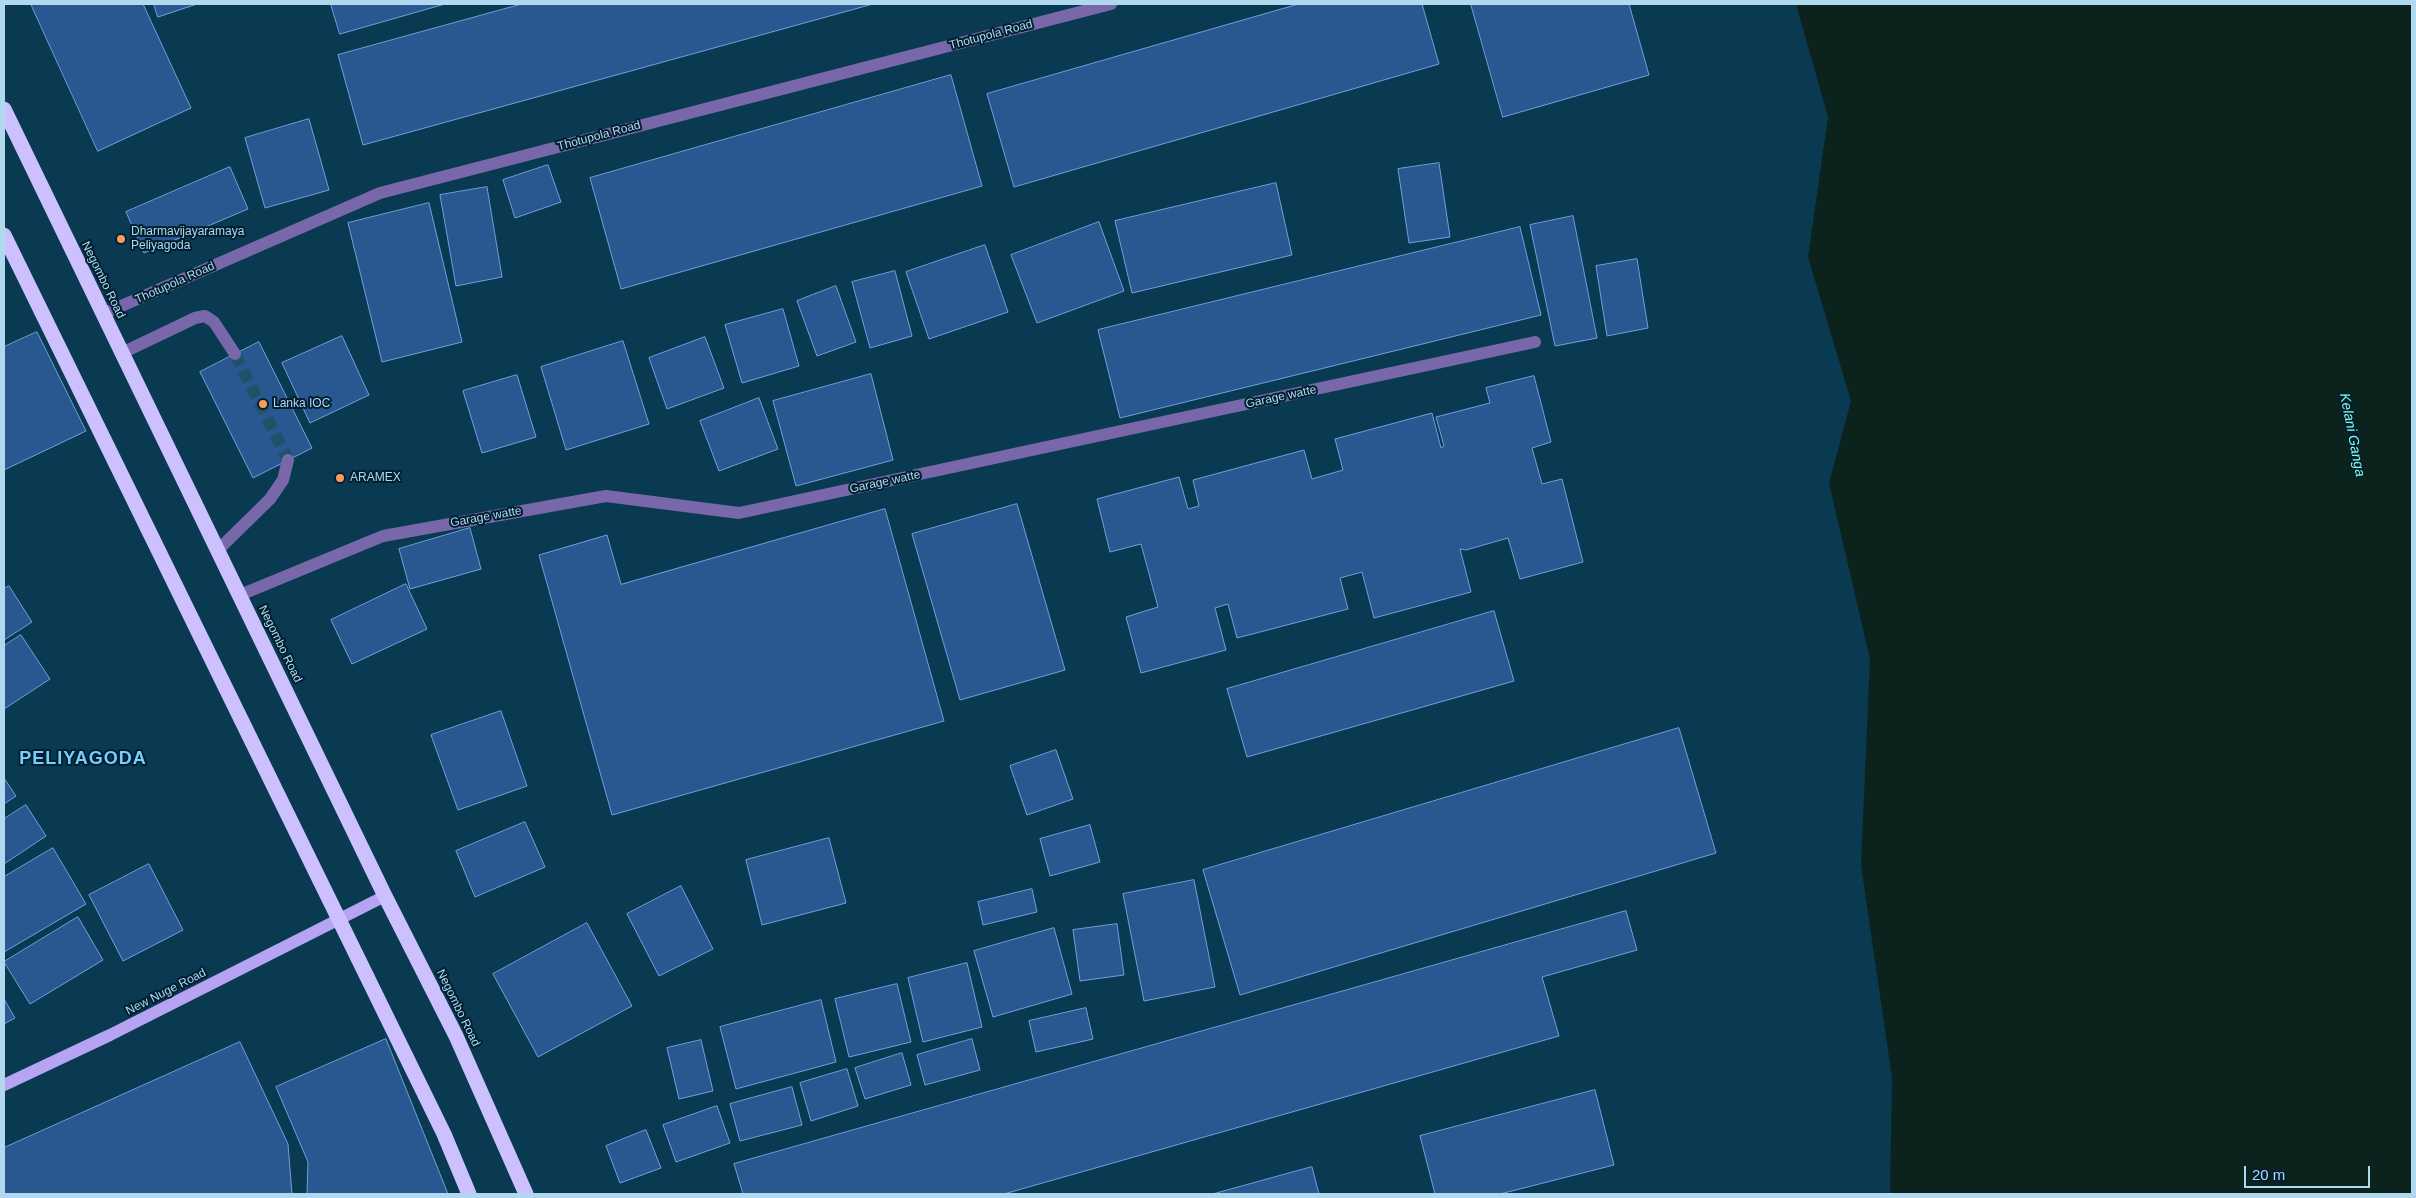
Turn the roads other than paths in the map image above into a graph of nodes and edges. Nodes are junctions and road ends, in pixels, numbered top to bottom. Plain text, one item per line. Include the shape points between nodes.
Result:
1 (1110, 4) edge
2 (4, 110) edge
3 (4, 234) edge
4 (103, 314) junction
5 (1535, 342) dead end
6 (122, 354) junction
7 (235, 354) tunnel mouth
8 (288, 460) tunnel mouth
9 (218, 550) junction
10 (240, 595) junction
11 (385, 896) junction
12 (340, 920) junction
13 (4, 1085) edge
14 (469, 1194) edge
15 (526, 1194) edge

1 - 4 street, Thotupola Road via 380,193
2 - 4 highway, Negombo Road
3 - 12 highway
4 - 6 highway, Negombo Road
5 - 10 street, Garage watte via 738,513 606,496 384,536
6 - 7 street via 205,316 214,322
6 - 9 highway, Negombo Road
8 - 9 street via 283,480 270,499
9 - 10 highway, Negombo Road
10 - 11 highway, Negombo Road
11 - 12 main road, New Nuge Road
11 - 15 highway, Negombo Road via 456,1036
12 - 13 main road, New Nuge Road
12 - 14 highway via 444,1134

